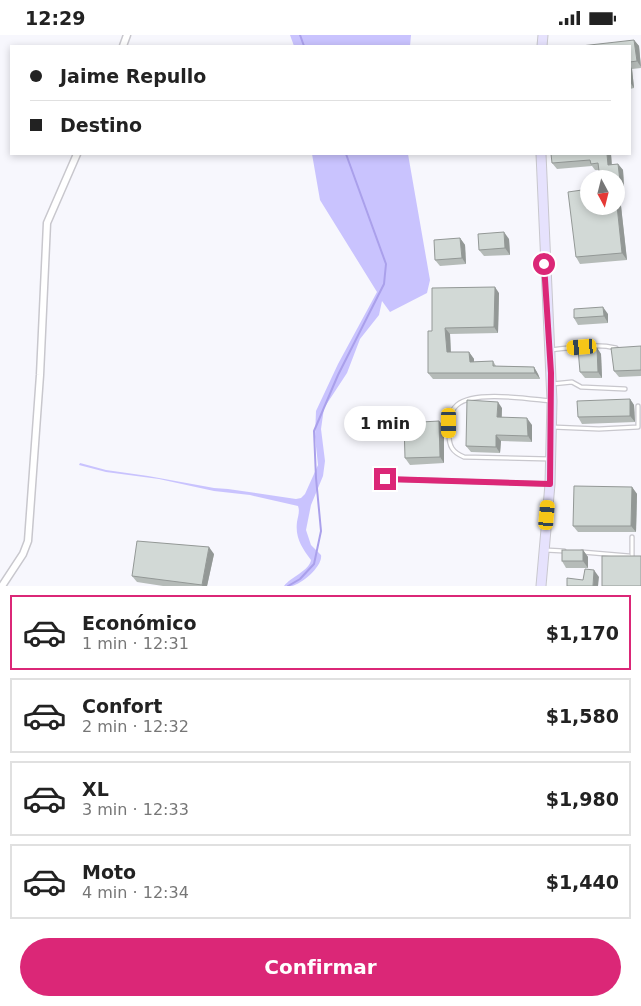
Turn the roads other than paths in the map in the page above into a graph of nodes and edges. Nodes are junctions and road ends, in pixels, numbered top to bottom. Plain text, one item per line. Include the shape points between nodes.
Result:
1 (77, 155) edge
2 (541, 155) edge
3 (622, 348) edge
4 (550, 350) junction
5 (552, 384) junction
6 (625, 389) dead end
7 (552, 401) junction
8 (638, 406) dead end
9 (552, 427) junction
10 (551, 459) junction
11 (385, 479) dead end
12 (550, 484) junction
13 (632, 537) dead end
14 (544, 550) junction
15 (568, 551) edge
16 (577, 552) edge
17 (632, 556) junction
18 (641, 557) edge
19 (2, 586) edge
20 (541, 586) edge

1 - 19 street via 47,223 28,541
2 - 4 street
3 - 4 lane via 597,346
4 - 5 street
5 - 6 lane via 572,382 581,387
5 - 7 street
7 - 9 street
7 - 10 lane via 491,397 466,399 456,406 449,423 451,448 464,457
8 - 9 lane via 638,427
9 - 10 street
10 - 12 street
11 - 12 lane
12 - 14 street
13 - 17 lane
14 - 15 lane
14 - 20 street
16 - 17 lane
17 - 18 lane

